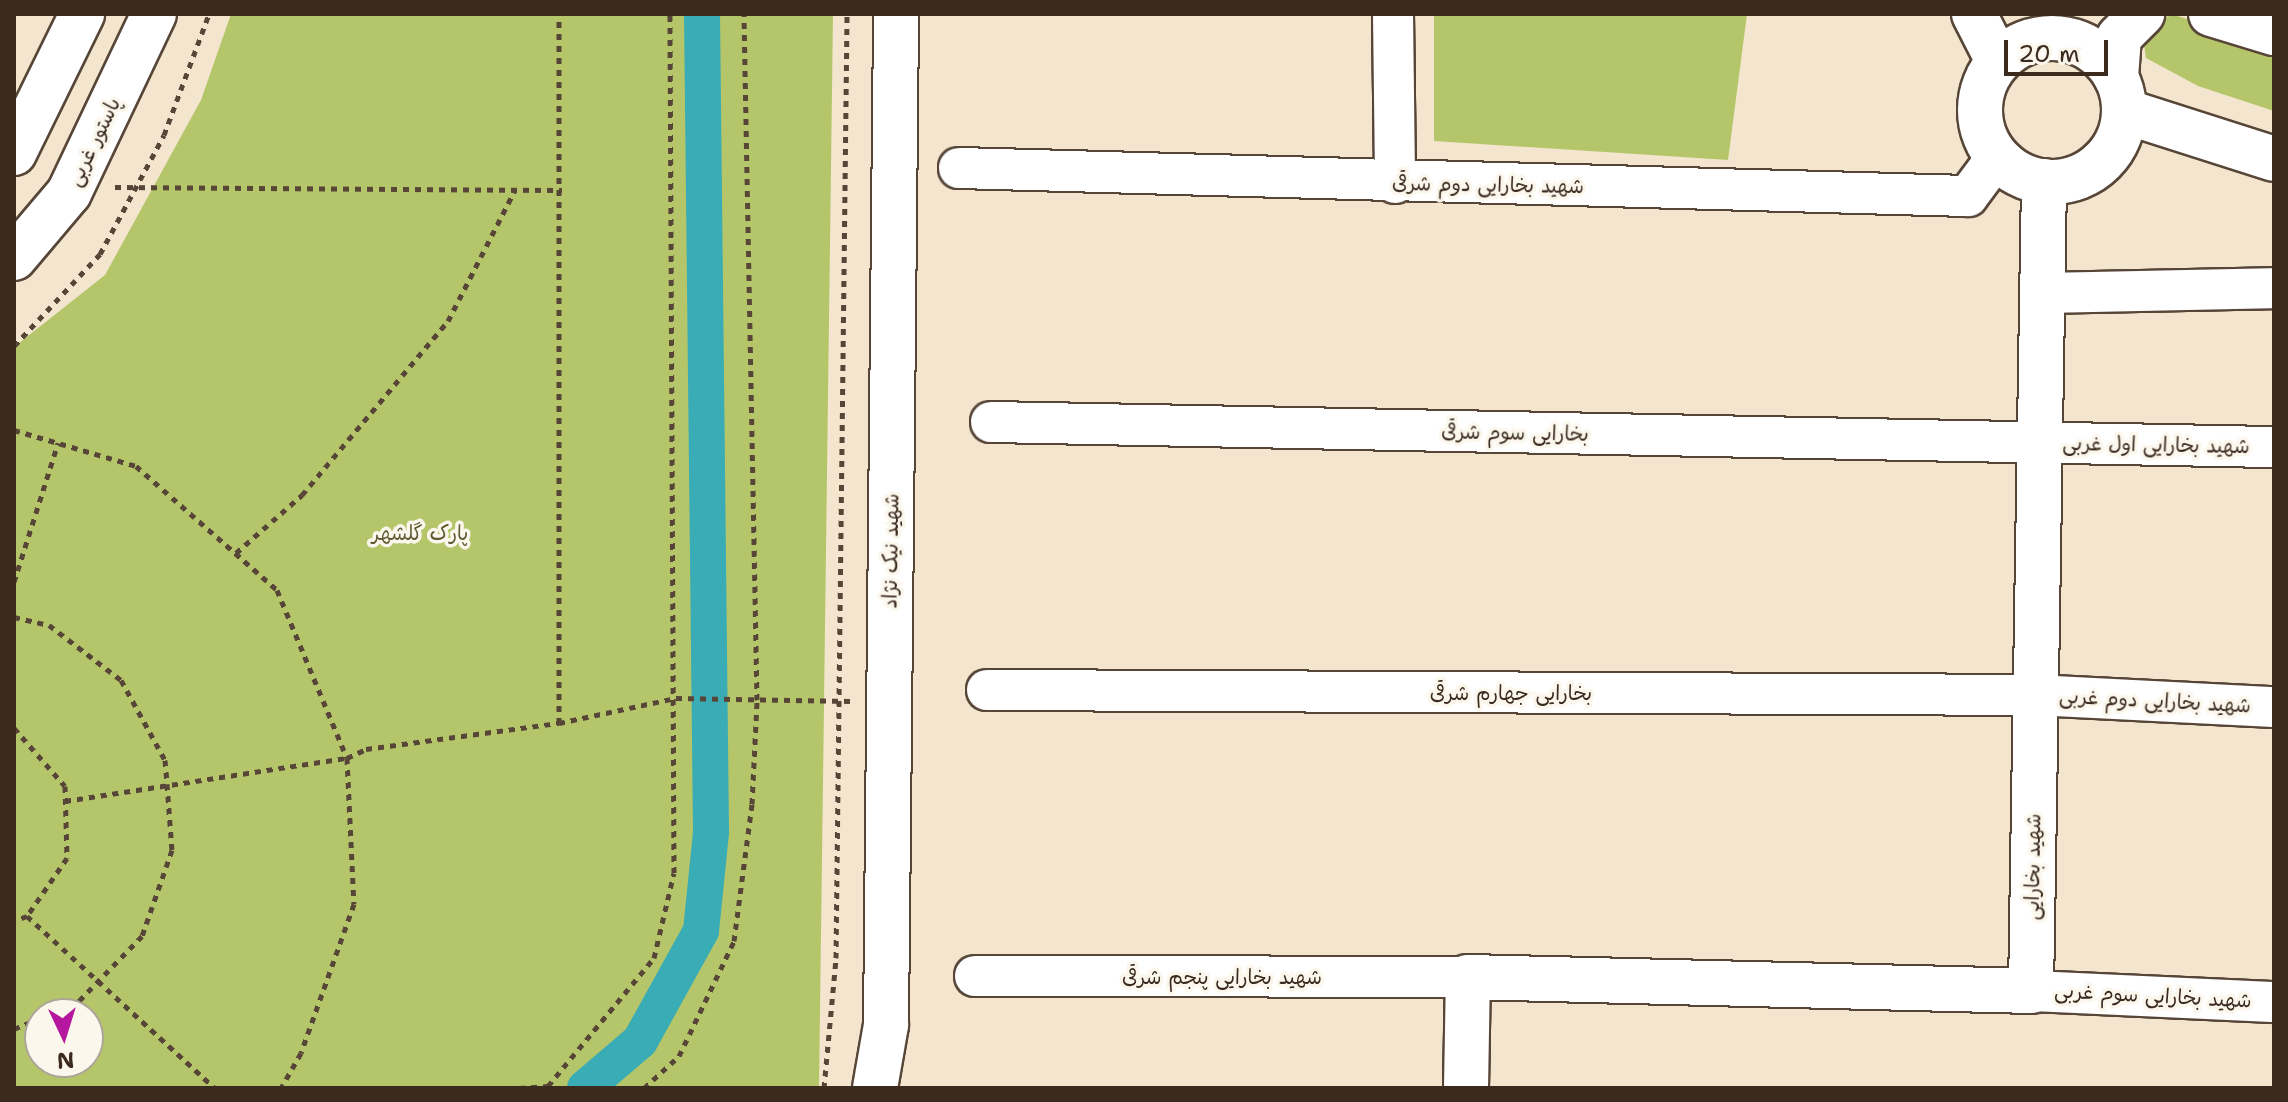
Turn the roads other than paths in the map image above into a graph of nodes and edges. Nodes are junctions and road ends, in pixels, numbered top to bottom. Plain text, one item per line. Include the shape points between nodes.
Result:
1 (82, 14) edge
2 (154, 14) edge
3 (896, 14) edge
4 (1393, 14) edge
5 (1974, 14) edge
6 (2142, 14) edge
7 (2211, 14) edge
8 (2274, 33) edge
9 (1998, 61) junction
10 (2120, 94) junction
11 (14, 153) edge
12 (1997, 157) junction
13 (2274, 159) edge
14 (959, 168) dead end
15 (2044, 181) junction
16 (1395, 183) junction
17 (14, 258) edge
18 (2274, 288) edge
19 (2041, 293) junction
20 (991, 422) dead end
21 (2039, 442) junction
22 (2274, 447) edge
23 (987, 690) dead end
24 (2035, 695) junction
25 (2274, 707) edge
26 (975, 976) dead end
27 (1468, 977) junction
28 (2031, 991) junction
29 (2274, 1002) edge
30 (875, 1088) edge
31 (1466, 1088) edge

1 - 11 main road
2 - 17 main road, پاستور غربی via 74,184
3 - 30 main road, شهید نیک نژاد via 886,1025
4 - 16 street
5 - 9 main road
6 - 10 main road via 2119,37
7 - 8 main road
9 - 10 main road via 2038,39 2062,38 2084,45
9 - 12 main road via 1983,88 1980,120
10 - 13 main road
10 - 15 main road via 2108,155 2068,180
12 - 15 main road via 2027,177
12 - 16 street, شهید بخارایی دوم شرقی via 1968,196
14 - 16 street, شهید بخارایی دوم شرقی
15 - 19 main road, شهید بخارایی
18 - 19 street
19 - 21 main road, شهید بخارایی
20 - 21 street, بخارایی سوم شرقی
21 - 22 street, شهید بخارایی اول غربی
21 - 24 main road, شهید بخارایی
23 - 24 street, بخارایی جهارم شرقی
24 - 25 street, شهید بخارایی دوم غربی
24 - 28 main road, شهید بخارایی
26 - 27 street, شهید بخارایی پنجم شرقی
27 - 28 main road
27 - 31 main road
28 - 29 street, شهید بخارایی سوم غربی

